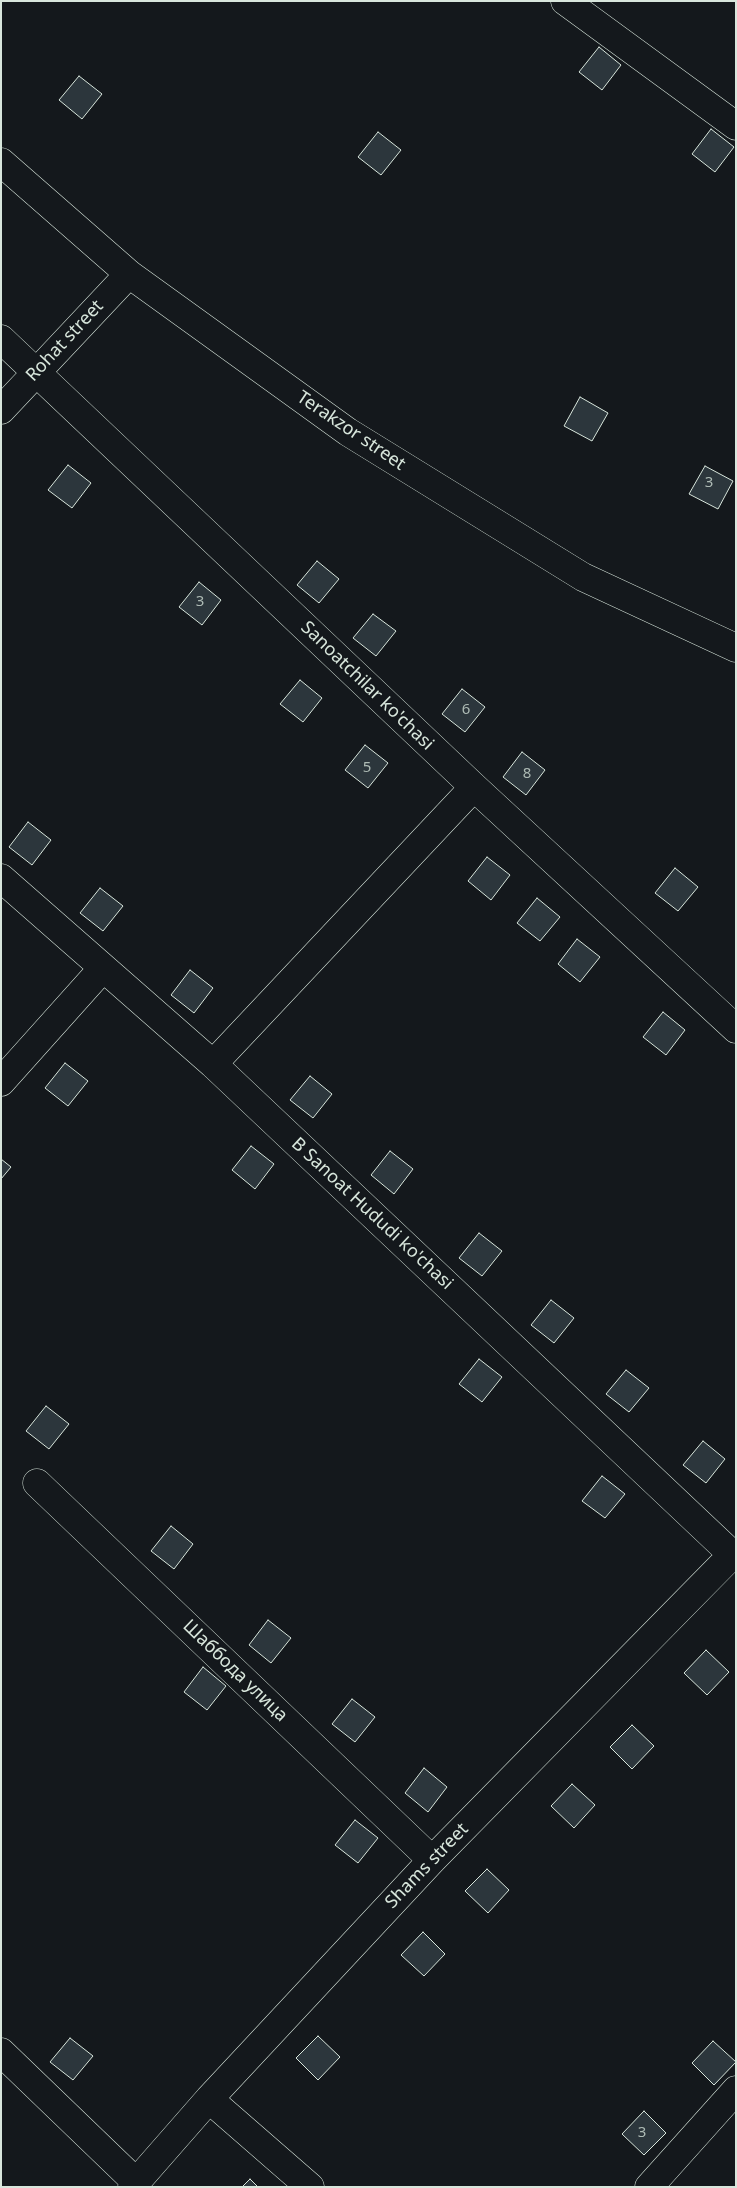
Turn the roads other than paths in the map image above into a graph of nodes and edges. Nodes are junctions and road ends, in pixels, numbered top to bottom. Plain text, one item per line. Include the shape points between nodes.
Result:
1 (564, 1) edge
2 (736, 126) edge
3 (1, 162) edge
4 (129, 274) junction
5 (1, 339) edge
6 (36, 371) junction
7 (1, 410) edge
8 (736, 648) edge
9 (474, 787) junction
10 (1, 878) edge
11 (102, 968) junction
12 (736, 1029) edge
13 (213, 1064) junction
14 (1, 1082) edge
15 (37, 1483) dead end
16 (734, 1556) edge
17 (432, 1860) junction
18 (1, 2052) edge
19 (736, 2090) edge
20 (209, 2099) junction
21 (134, 2184) edge
22 (310, 2187) edge
23 (650, 2187) edge

1 - 2 street
3 - 4 street, Terakzor street
4 - 6 street, Rohat street
4 - 8 street, Terakzor street via 348,432 582,577
5 - 6 street, Sanoatchilar ko'chasi
6 - 7 street, Rohat street
6 - 9 street, Sanoatchilar ko'chasi
9 - 12 street, Sanoatchilar ko'chasi
9 - 13 street
10 - 11 street, B Sanoat Hududi ko'chasi
11 - 13 street, B Sanoat Hududi ko'chasi
11 - 14 street
13 - 16 street, B Sanoat Hududi ko'chasi
15 - 17 street, Шаббода улица
16 - 17 street, Shams street
17 - 20 street, Shams street
18 - 21 street
19 - 23 street
20 - 21 street, Shams street
20 - 22 street

